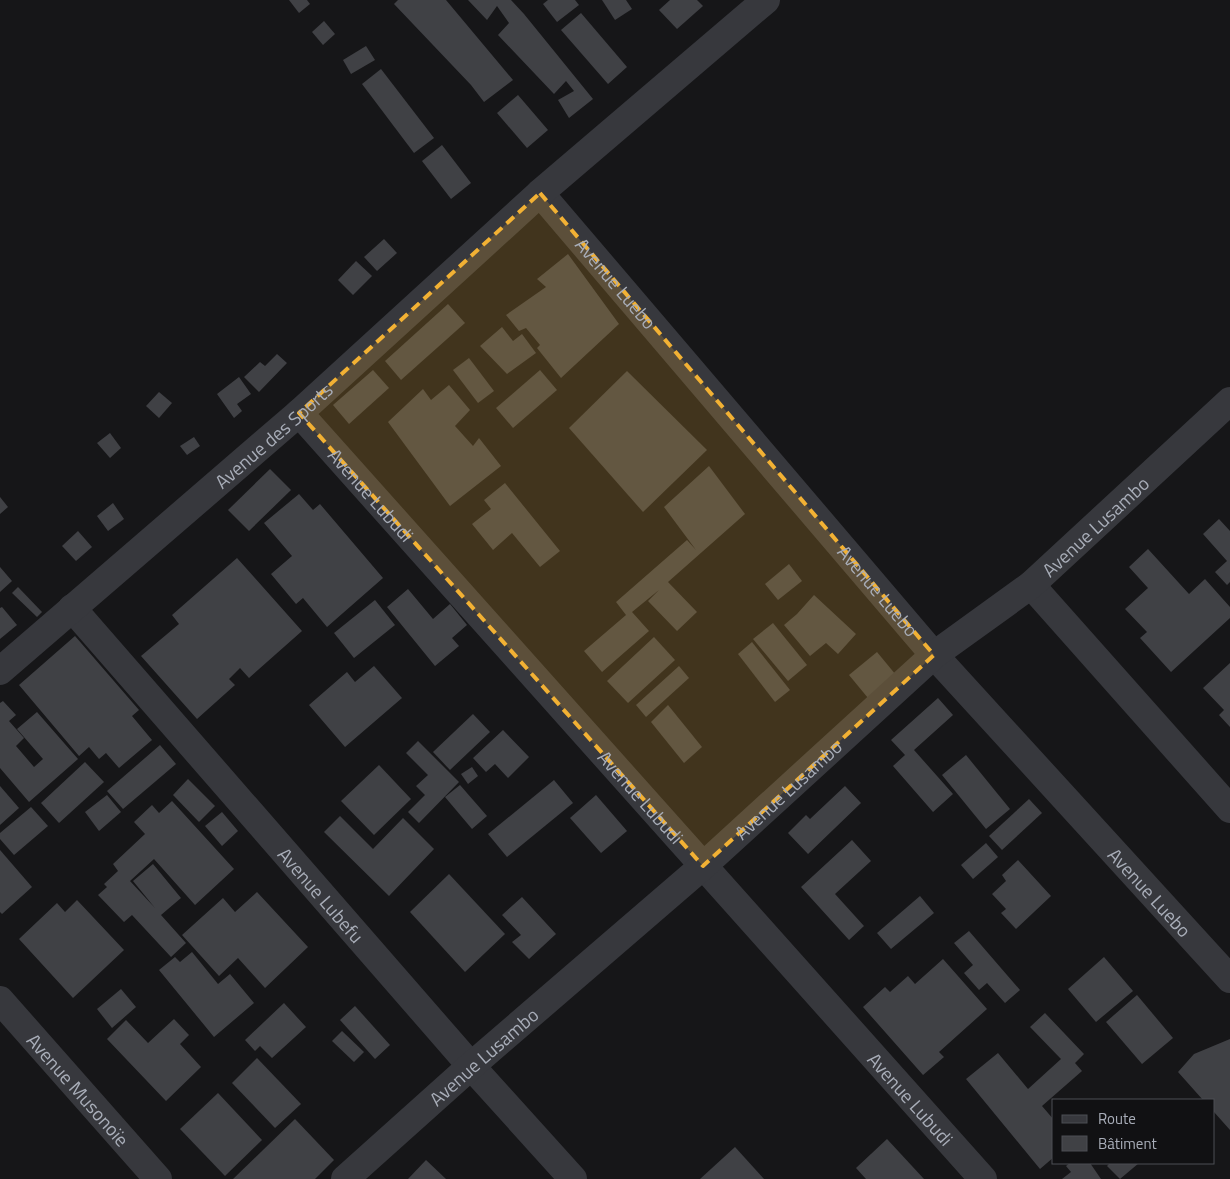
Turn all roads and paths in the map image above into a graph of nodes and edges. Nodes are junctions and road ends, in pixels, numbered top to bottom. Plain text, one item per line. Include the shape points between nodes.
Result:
1 (766, 0) edge
2 (540, 193) junction
3 (1230, 401) edge
4 (299, 413) junction
5 (1031, 585) junction
6 (72, 608) junction
7 (934, 654) junction
8 (0, 671) edge
9 (1230, 809) edge
10 (703, 866) junction
11 (1230, 979) edge
12 (0, 1000) edge
13 (472, 1066) junction
14 (158, 1179) edge
15 (346, 1179) edge
16 (573, 1179) edge
17 (982, 1179) edge

1 - 2 street, Avenue des Sports
2 - 4 street, Avenue des Sports
2 - 7 street, Avenue Luebo
3 - 5 street, Avenue Lusambo
4 - 6 street, Avenue des Sports
4 - 10 street, Avenue Lubudi
5 - 7 street, Avenue Lusambo
5 - 9 street
6 - 8 street, Avenue des Sports
6 - 13 street, Avenue Lubefu
7 - 10 street, Avenue Lusambo
7 - 11 street, Avenue Luebo
10 - 13 street, Avenue Lusambo
10 - 17 street, Avenue Lubudi
12 - 14 street, Avenue Musonoïe
13 - 15 street, Avenue Lusambo
13 - 16 street, Avenue Lubefu

